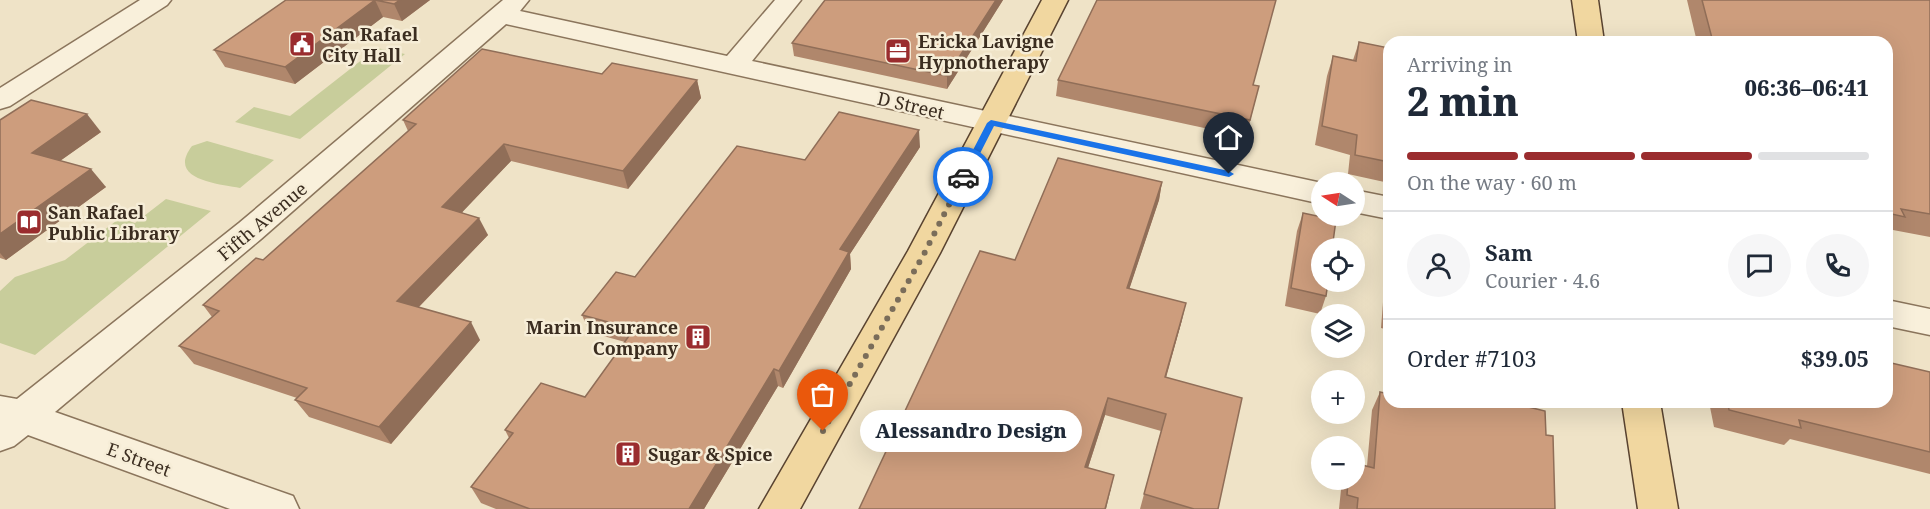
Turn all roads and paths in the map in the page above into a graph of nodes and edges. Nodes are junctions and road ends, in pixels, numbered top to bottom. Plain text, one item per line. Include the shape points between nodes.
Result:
1 (158, 0) edge
2 (788, 0) edge
3 (1055, 0) edge
4 (1585, 0) edge
5 (509, 8) edge
6 (1590, 36) edge
7 (734, 66) junction
8 (0, 100) edge
9 (991, 123) junction
10 (1311, 192) edge
11 (1365, 203) edge
12 (1383, 207) edge
13 (1893, 314) edge
14 (1930, 322) edge
15 (1642, 408) edge
16 (7, 420) edge
17 (279, 509) edge
18 (779, 509) edge
19 (1658, 509) edge

1 - 8 street
2 - 7 street
3 - 9 main road
4 - 6 main road
5 - 7 street, D Street
5 - 16 street, Fifth Avenue via 250,231
7 - 9 street, D Street
9 - 10 street, D Street
9 - 18 main road via 924,254
11 - 12 street
13 - 14 street
15 - 19 main road
16 - 17 street, E Street

